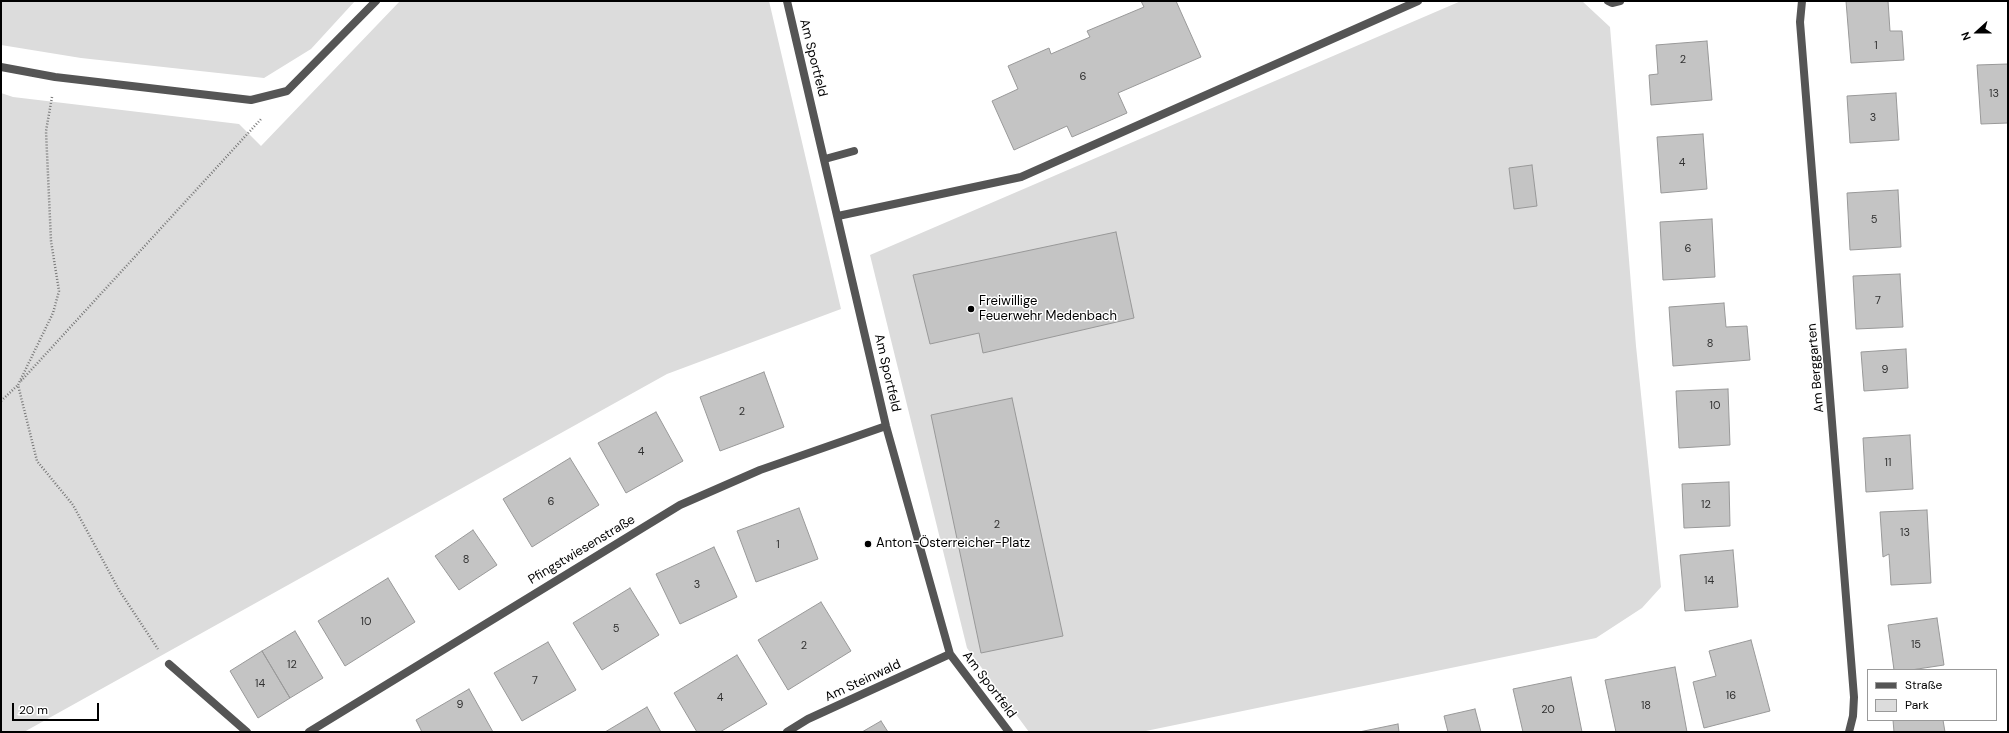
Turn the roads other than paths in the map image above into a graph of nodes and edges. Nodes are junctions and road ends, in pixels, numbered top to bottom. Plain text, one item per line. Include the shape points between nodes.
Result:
1 (376, 1) edge
2 (786, 1) edge
3 (1418, 1) edge
4 (1608, 1) edge
5 (1620, 1) edge
6 (1802, 1) edge
7 (1, 67) edge
8 (854, 151) dead end
9 (825, 159) junction
10 (838, 216) junction
11 (886, 426) junction
12 (950, 654) junction
13 (169, 664) road end
14 (246, 732) edge
15 (309, 732) edge
16 (787, 732) edge
17 (1008, 732) edge
18 (1849, 732) edge

1 - 7 street via 287,91 251,100 55,77
2 - 9 street, Am Sportfeld
3 - 10 street via 1021,177
4 - 5 street
6 - 18 street, Am Berggarten via 1800,22 1854,697
8 - 9 street
9 - 10 street, Am Sportfeld
10 - 11 street, Am Sportfeld
11 - 12 street, Am Sportfeld
11 - 15 street, Pfingstwiesenstraße via 760,470 680,504
12 - 16 street, Am Steinwald via 808,719
12 - 17 street, Am Sportfeld
13 - 14 street

